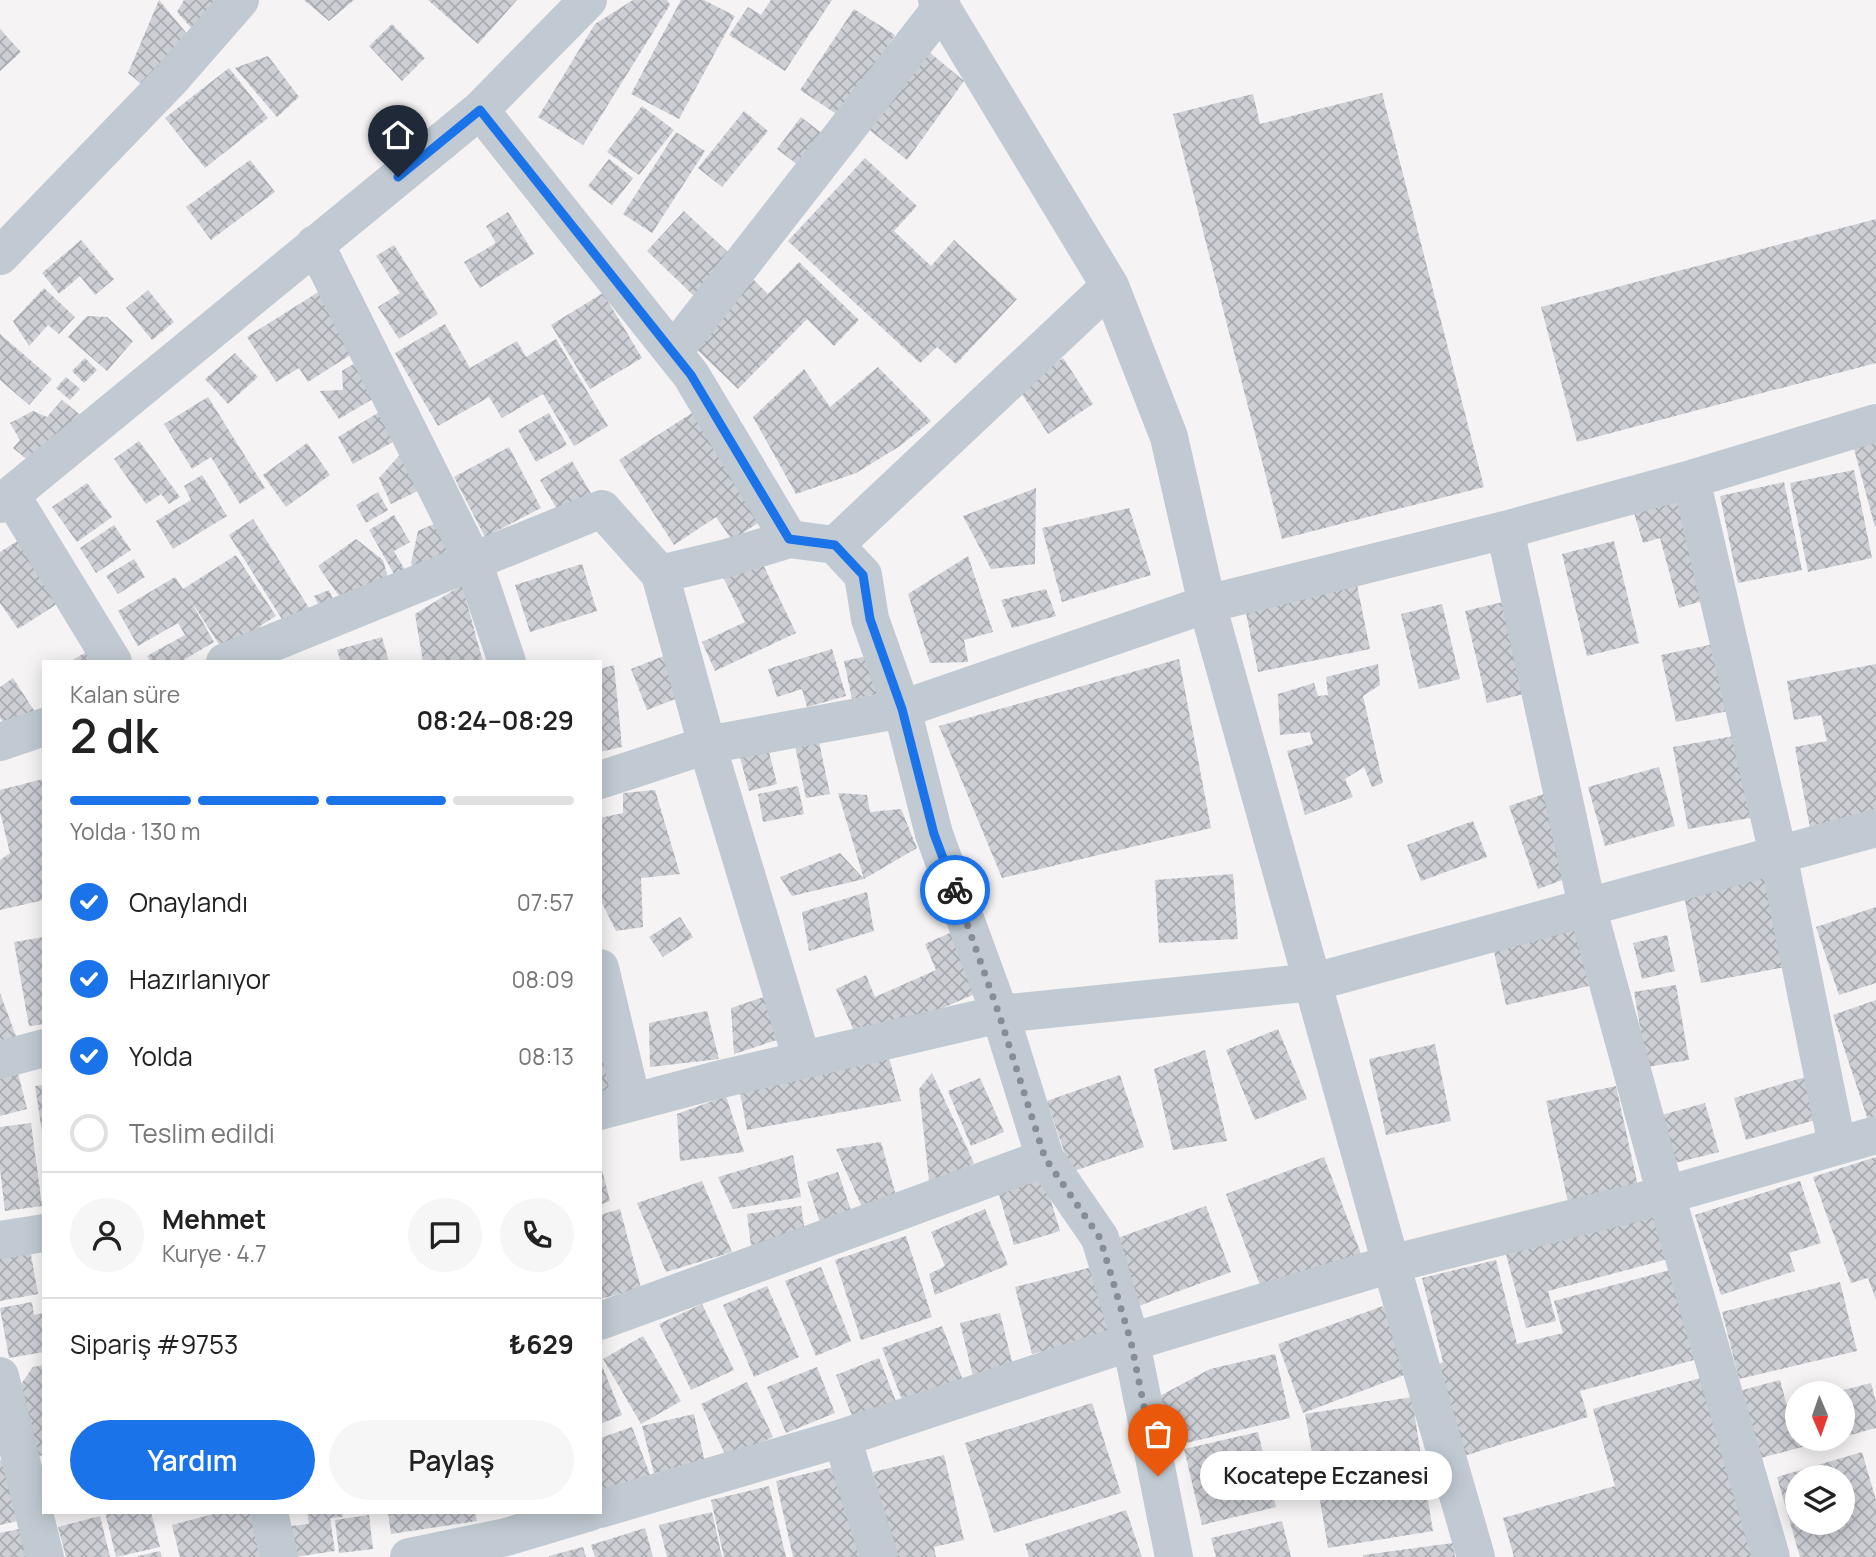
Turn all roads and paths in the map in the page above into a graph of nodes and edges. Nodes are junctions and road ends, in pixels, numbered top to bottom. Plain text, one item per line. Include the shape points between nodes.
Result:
1 (240, 0) edge
2 (588, 0) edge
3 (940, 4) edge
4 (480, 110) junction
5 (315, 244) junction
6 (0, 256) edge
7 (1110, 286) junction
8 (673, 352) junction
9 (1876, 423) edge
10 (1691, 479) junction
11 (5, 500) edge
12 (1505, 530) junction
13 (789, 539) junction
14 (835, 545) junction
15 (473, 561) junction
16 (660, 574) junction
17 (1207, 604) junction
18 (305, 646) edge
19 (112, 660) edge
20 (235, 660) edge
21 (506, 660) edge
22 (902, 709) junction
23 (42, 728) edge
24 (0, 742) edge
25 (707, 745) junction
26 (602, 779) edge
27 (1876, 828) edge
28 (1778, 854) junction
29 (1587, 906) junction
30 (1314, 982) junction
31 (602, 985) edge
32 (999, 1014) junction
33 (42, 1049) edge
34 (0, 1060) edge
35 (802, 1060) junction
36 (616, 1107) edge
37 (1876, 1135) edge
38 (1837, 1145) junction
39 (1045, 1158) junction
40 (1665, 1195) junction
41 (42, 1233) edge
42 (0, 1240) edge
43 (1391, 1264) junction
44 (602, 1320) edge
45 (1131, 1342) junction
46 (0, 1376) edge
47 (842, 1438) junction
48 (602, 1508) edge
49 (269, 1514) edge
50 (576, 1514) edge
51 (504, 1524) edge
52 (45, 1557) edge
53 (279, 1557) edge
54 (409, 1557) edge
55 (879, 1557) edge
56 (1174, 1557) edge
57 (1476, 1557) edge
58 (1771, 1557) edge

1 - 6 street via 171,79
2 - 4 street
3 - 7 street
3 - 8 street
4 - 5 street
4 - 8 street
5 - 11 street
5 - 15 street
7 - 14 street
7 - 17 street via 1169,437
8 - 13 street
9 - 10 street
10 - 12 street
10 - 28 street
11 - 19 street
12 - 17 street
12 - 29 street
13 - 14 street
13 - 16 street
14 - 22 street via 863,575 870,619
15 - 16 street via 602,509
15 - 18 street
15 - 21 street
16 - 25 street
17 - 22 street
17 - 30 street
18 - 20 street
22 - 25 street
22 - 32 street via 934,834
23 - 24 street
25 - 26 street
25 - 35 street
27 - 28 street
28 - 29 street
28 - 38 street
29 - 30 street
29 - 40 street
30 - 32 street
30 - 43 street
31 - 36 street
32 - 35 street
32 - 39 street
33 - 34 street
35 - 36 street
37 - 38 street
38 - 40 street
39 - 44 street
39 - 45 street via 1100,1238
40 - 43 street
40 - 58 street
41 - 42 street
43 - 45 street
43 - 57 street
45 - 47 street
45 - 56 street
46 - 52 street
47 - 48 street
47 - 55 street
49 - 53 street
50 - 51 street
51 - 54 street

